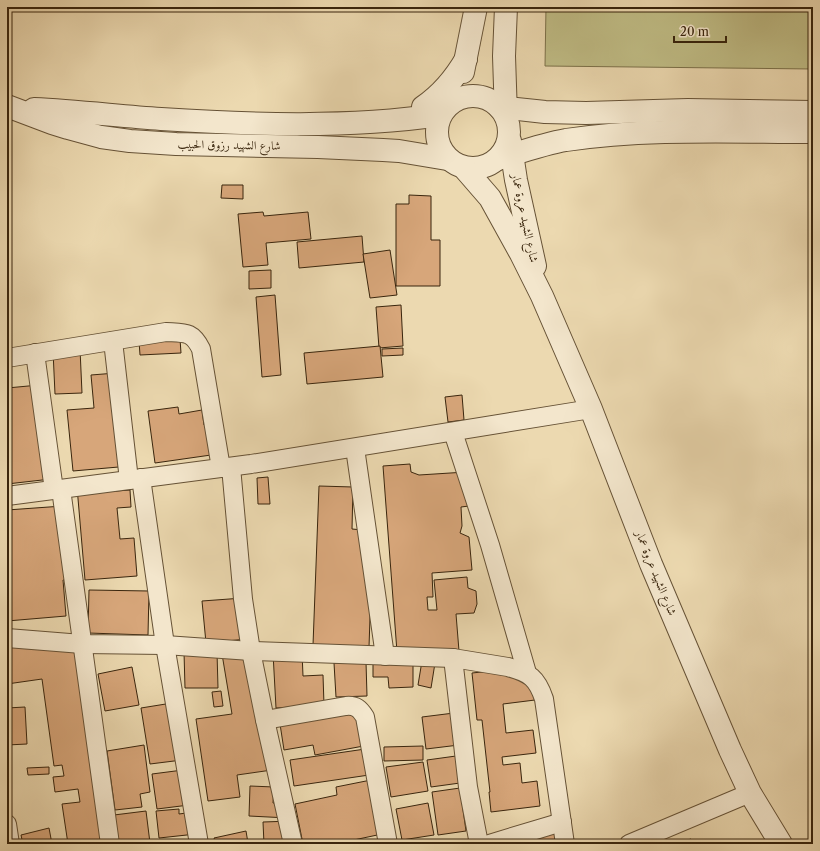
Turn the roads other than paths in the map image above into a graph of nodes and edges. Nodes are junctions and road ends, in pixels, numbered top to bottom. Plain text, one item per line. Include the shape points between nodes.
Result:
1 (476, 7) edge
2 (506, 7) edge
3 (466, 59) junction
4 (456, 100) junction
5 (12, 107) edge
6 (504, 110) junction
7 (813, 112) edge
8 (440, 115) junction
9 (395, 120) junction
10 (813, 132) edge
11 (506, 150) junction
12 (456, 164) junction
13 (542, 296) junction
14 (113, 340) junction
15 (34, 353) junction
16 (7, 358) edge
17 (591, 409) junction
18 (453, 432) junction
19 (355, 448) junction
20 (226, 468) junction
21 (135, 479) junction
22 (57, 490) junction
23 (7, 496) edge
24 (7, 638) edge
25 (82, 644) junction
26 (165, 645) junction
27 (251, 651) junction
28 (385, 656) junction
29 (452, 658) junction
30 (527, 673) junction
31 (265, 720) junction
32 (750, 793) junction
33 (562, 822) junction
34 (7, 824) edge
35 (10, 844) edge
36 (110, 844) edge
37 (199, 844) edge
38 (293, 844) edge
39 (388, 844) edge
40 (479, 844) edge
41 (489, 844) edge
42 (565, 844) edge
43 (629, 844) edge
44 (781, 844) edge

1 - 3 street
2 - 6 street
3 - 4 street
3 - 9 street via 458,73 437,97
4 - 6 street via 467,96 479,96
4 - 8 street
5 - 9 street, شارع الشهيد رزوق الحبيب via 235,123
5 - 12 street, شارع الشهيد رزوق الحبيب via 63,126 102,137 130,141 399,151
6 - 7 street via 586,113 688,110
6 - 11 street via 509,127
8 - 9 street, شارع الشهيد رزوق الحبيب
8 - 12 street via 436,133 437,143 441,151
10 - 11 street via 640,133 565,140
11 - 12 street via 488,166 477,169
11 - 13 street, شارع الشهيد عروة عمار via 516,180
12 - 13 street, شارع الشهيد عروة عمار via 490,198
13 - 17 street, شارع الشهيد عروة عمار
14 - 15 street
14 - 20 street via 166,332 188,333 196,339 202,349
14 - 21 street
15 - 16 street
15 - 22 street
17 - 18 street
17 - 32 street, شارع الشهيد عروة عمار via 651,564
18 - 19 street
18 - 30 street via 490,545
19 - 20 street
19 - 28 street
20 - 21 street
20 - 27 street
21 - 22 street
21 - 26 street
22 - 23 street
22 - 25 street
24 - 25 street
25 - 26 street
25 - 36 street
26 - 27 street
26 - 37 street
27 - 28 street
27 - 31 street
28 - 29 street
29 - 30 street via 508,667
29 - 40 street via 468,787
30 - 33 street via 537,682 544,699
31 - 38 street
31 - 39 street via 346,706 357,707 361,711 365,718
32 - 43 street
32 - 44 street, شارع الشهيد عروة عمار
33 - 41 street
33 - 42 street
34 - 35 street

